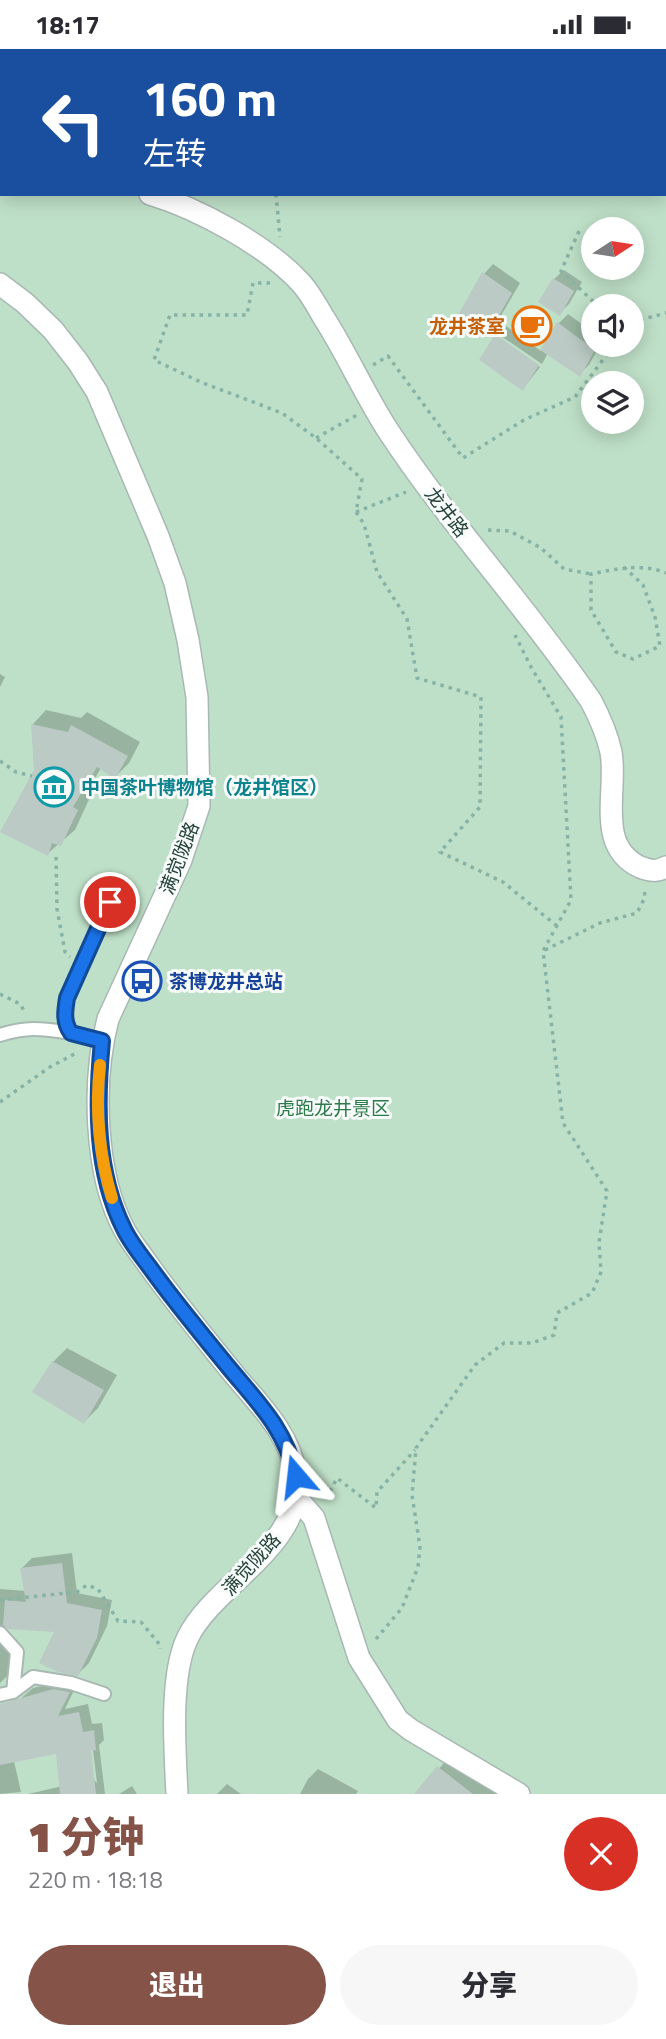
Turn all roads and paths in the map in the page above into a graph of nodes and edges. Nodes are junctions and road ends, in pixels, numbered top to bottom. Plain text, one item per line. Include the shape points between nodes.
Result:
1 (155, 196) edge
2 (276, 196) edge
3 (579, 231) dead end
4 (284, 267) junction
5 (0, 284) edge
6 (302, 284) junction
7 (585, 294) edge
8 (666, 313) edge
9 (644, 319) edge
10 (604, 357) edge
11 (356, 375) junction
12 (373, 407) junction
13 (316, 438) junction
14 (425, 484) junction
15 (356, 512) junction
16 (460, 529) junction
17 (624, 567) junction
18 (666, 573) edge
19 (591, 574) junction
20 (510, 625) dead end
21 (0, 761) edge
22 (32, 776) dead end
23 (56, 857) dead end
24 (666, 867) edge
25 (643, 868) junction
26 (110, 902) dead end
27 (557, 926) junction
28 (543, 951) junction
29 (81, 967) junction
30 (0, 994) edge
31 (34, 1027) junction
32 (71, 1033) junction
33 (0, 1035) edge
34 (102, 1041) junction
35 (0, 1102) edge
36 (416, 1448) junction
37 (296, 1497) junction
38 (311, 1514) junction
39 (0, 1600) edge
40 (0, 1633) edge
41 (160, 1655) dead end
42 (359, 1658) junction
43 (13, 1692) junction
44 (104, 1694) dead end
45 (0, 1695) edge
46 (177, 1794) edge
47 (519, 1794) edge

1 - 4 street, 龙井路 via 195,212
2 - 4 path
3 - 7 path via 561,271
4 - 6 street, 龙井路
5 - 34 street, 满觉陇路 via 53,330 97,392 175,583 197,697 199,806 181,860
6 - 11 street, 龙井路
6 - 13 path via 253,283 247,315 170,315 155,361 282,413
8 - 9 path
10 - 11 path via 575,397 524,420 463,458 388,356
11 - 12 street, 龙井路
12 - 13 path
12 - 14 street, 龙井路
13 - 15 path via 362,479
14 - 15 path
14 - 16 street, 龙井路
15 - 27 path via 364,524 377,572 407,619 416,678 481,697 480,807 440,852 503,882
16 - 19 path via 510,531 541,548 564,569
16 - 25 street, 龙井路 via 591,701 611,753 610,827 622,853
17 - 18 path
17 - 19 path
17 - 19 path via 643,585 660,646 633,659 616,652 591,610
20 - 27 path via 561,717 571,900
21 - 22 path
23 - 29 path via 60,932 65,952
24 - 25 street
25 - 28 path via 645,897 637,913 600,923
26 - 29 lane
27 - 28 path
28 - 36 path via 563,1123 607,1191 598,1242 601,1272 592,1293 557,1313 554,1335 532,1343 504,1343 475,1365
29 - 32 lane via 64,1013
30 - 31 path via 20,1004
31 - 32 lane
31 - 33 lane
32 - 34 lane
34 - 35 path via 50,1067
34 - 37 street, 满觉陇路 via 97,1092 103,1163 124,1230 179,1308 277,1425 291,1452
36 - 38 path via 377,1493 376,1508 337,1478 326,1500
36 - 42 path via 412,1495 421,1547 418,1567 402,1608
37 - 38 street
37 - 46 street, 满觉陇路 via 290,1518 277,1537 188,1637 177,1671
38 - 42 street
39 - 41 path via 77,1592 87,1585 98,1589 118,1621 141,1622 160,1645
40 - 43 lane via 17,1652
42 - 47 street via 398,1720
43 - 44 lane via 33,1678
43 - 45 lane

